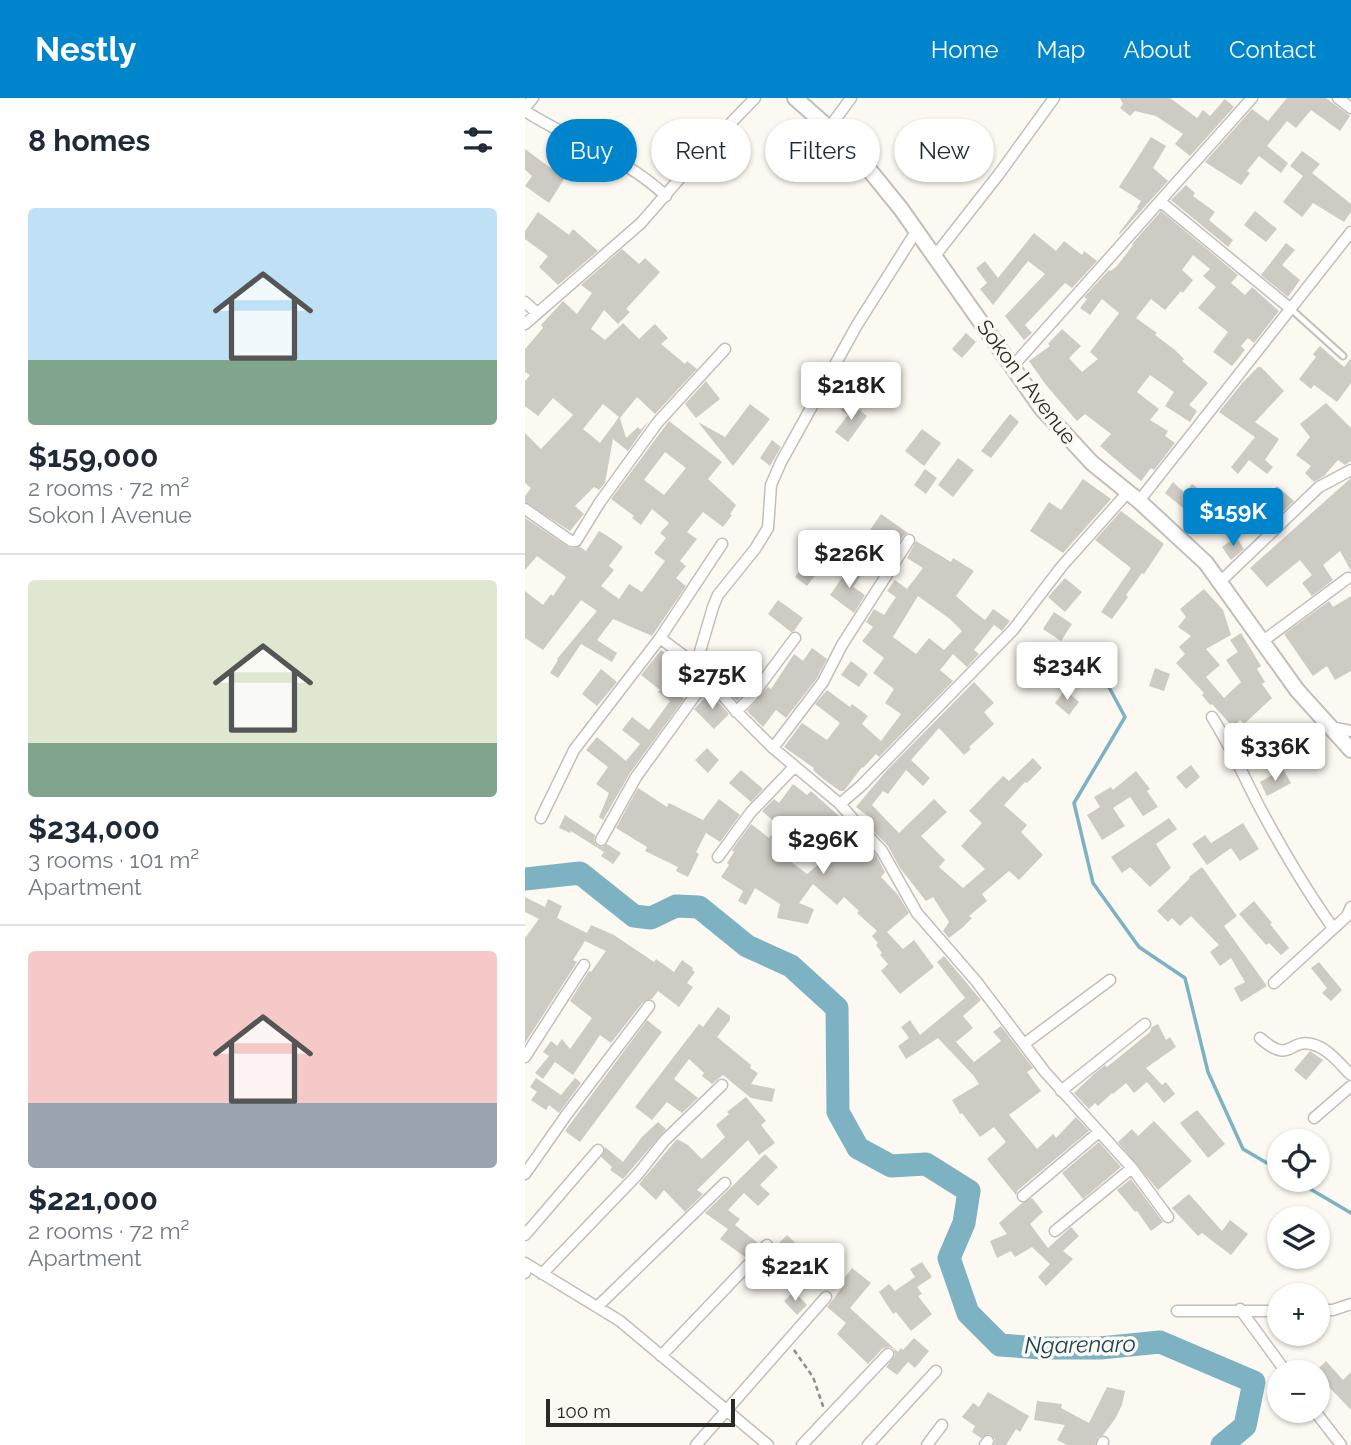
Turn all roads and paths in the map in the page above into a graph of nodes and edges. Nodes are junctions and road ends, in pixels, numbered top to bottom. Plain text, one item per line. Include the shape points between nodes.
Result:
1 (533, 98) edge
2 (755, 98) edge
3 (795, 98) edge
4 (851, 98) edge
5 (1054, 98) edge
6 (1252, 98) edge
7 (1338, 98) edge
8 (1351, 108) edge
9 (525, 109) edge
10 (819, 119) edge
11 (836, 119) edge
12 (879, 182) edge
13 (666, 196) junction
14 (1161, 202) junction
15 (918, 230) junction
16 (1351, 234) edge
17 (934, 257) junction
18 (525, 302) edge
19 (1291, 309) junction
20 (537, 313) junction
21 (525, 324) edge
22 (725, 349) dead end
23 (1343, 356) dead end
24 (1013, 366) junction
25 (1351, 470) edge
26 (1133, 497) junction
27 (525, 509) edge
28 (909, 540) dead end
29 (722, 544) dead end
30 (1348, 578) dead end
31 (1220, 582) junction
32 (660, 638) junction
33 (795, 638) dead end
34 (1263, 640) junction
35 (696, 665) junction
36 (707, 679) junction
37 (736, 712) junction
38 (1212, 717) dead end
39 (1327, 726) junction
40 (1351, 731) edge
41 (773, 748) junction
42 (1351, 750) edge
43 (794, 766) junction
44 (840, 804) junction
45 (541, 818) dead end
46 (601, 841) dead end
47 (718, 857) dead end
48 (1351, 907) edge
49 (1333, 928) junction
50 (584, 965) dead end
51 (1110, 980) dead end
52 (1274, 983) dead end
53 (649, 1006) dead end
54 (1145, 1024) dead end
55 (1261, 1038) dead end
56 (1024, 1044) junction
57 (525, 1057) edge
58 (1351, 1075) edge
59 (722, 1085) dead end
60 (1351, 1086) edge
61 (1061, 1091) junction
62 (1314, 1118) dead end
63 (1099, 1132) junction
64 (598, 1150) dead end
65 (1132, 1168) junction
66 (525, 1174) edge
67 (725, 1183) dead end
68 (1023, 1196) dead end
69 (1168, 1217) dead end
70 (1055, 1231) dead end
71 (525, 1235) edge
72 (767, 1245) dead end
73 (525, 1264) edge
74 (543, 1275) junction
75 (826, 1297) dead end
76 (1351, 1304) edge
77 (597, 1307) junction
78 (1240, 1309) junction
79 (1267, 1310) edge
80 (1330, 1310) edge
81 (1177, 1311) dead end
82 (787, 1341) junction
83 (888, 1354) dead end
84 (661, 1356) junction
85 (1277, 1360) edge
86 (936, 1371) dead end
87 (727, 1411) junction
88 (827, 1418) junction
89 (1324, 1423) edge
90 (942, 1425) dead end
91 (761, 1443) edge
92 (696, 1445) edge
93 (802, 1445) edge
94 (868, 1445) edge
95 (927, 1445) edge
96 (1341, 1445) edge

1 - 9 street
2 - 13 street
3 - 10 street, Sokon I Avenue
4 - 11 street
5 - 17 street
6 - 14 street
7 - 8 street
9 - 13 street via 552,129 619,160
12 - 15 street, Sokon I Avenue
13 - 20 street via 617,246
14 - 19 street
14 - 24 street
15 - 17 street, Sokon I Avenue
15 - 35 street via 857,325 781,462 771,485 768,528 719,594
16 - 19 street
17 - 24 street, Sokon I Avenue
18 - 20 street
19 - 23 lane
19 - 26 street
20 - 21 street
22 - 27 street via 658,422 576,541
24 - 26 street, Sokon I Avenue via 1063,434
25 - 31 street via 1319,487
26 - 31 street, Sokon I Avenue via 1206,563
26 - 44 street via 1084,539 1013,630
28 - 41 street via 823,682
29 - 32 street
30 - 34 street
31 - 34 street, Sokon I Avenue
32 - 35 street
32 - 45 street via 574,750
33 - 37 street
34 - 39 street, Sokon I Avenue
35 - 36 street
36 - 37 street
36 - 46 street via 636,777
37 - 41 street
38 - 49 street via 1311,897
39 - 40 street
39 - 42 street, Sokon I Avenue
41 - 43 street
43 - 44 street
43 - 47 street via 751,812
44 - 56 street via 882,851 917,913
48 - 49 street
49 - 52 street
50 - 57 street
51 - 56 street
53 - 66 street
54 - 61 street
55 - 58 street via 1280,1051 1307,1043 1319,1046
56 - 61 street
59 - 74 street via 664,1141
60 - 62 street
61 - 63 street
63 - 65 street
63 - 68 street
64 - 71 street
65 - 69 street
65 - 70 street
67 - 77 street
72 - 84 street
73 - 74 street
74 - 77 street
75 - 82 street
76 - 80 street
77 - 84 street
78 - 79 street
78 - 81 street
78 - 85 street
82 - 87 street
82 - 88 path via 813,1377
83 - 88 street
84 - 87 street
86 - 94 street
87 - 91 street
87 - 92 street
88 - 93 street
89 - 96 street
90 - 95 street

